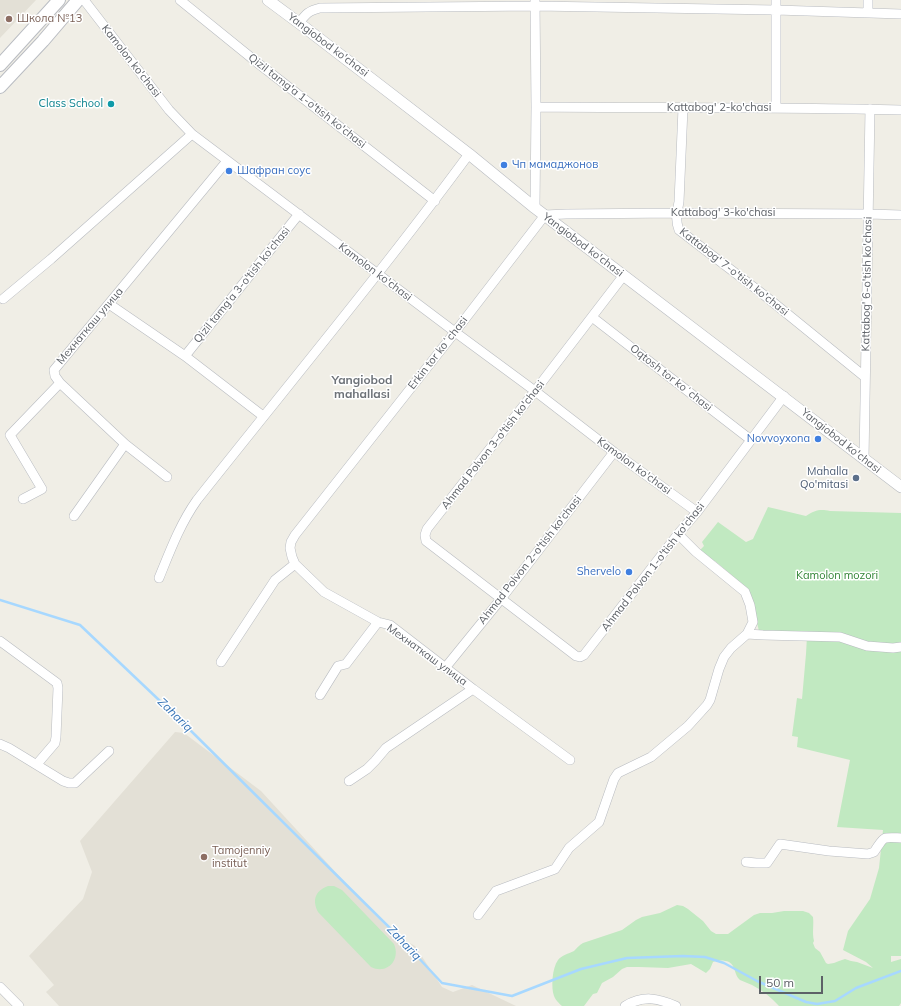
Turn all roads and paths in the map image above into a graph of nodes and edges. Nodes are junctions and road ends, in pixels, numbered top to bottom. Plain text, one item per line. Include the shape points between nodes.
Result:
1 (59, 0) edge
2 (78, 0) edge
3 (84, 0) edge
4 (180, 0) edge
5 (268, 0) edge
6 (776, 0) edge
7 (868, 0) edge
8 (536, 3) edge
9 (776, 10) junction
10 (868, 13) junction
11 (901, 14) edge
12 (299, 23) junction
13 (0, 65) edge
14 (0, 87) edge
15 (536, 107) junction
16 (683, 108) junction
17 (776, 108) junction
18 (870, 109) junction
19 (901, 110) edge
20 (192, 134) junction
21 (469, 154) junction
22 (227, 160) junction
23 (435, 201) junction
24 (536, 208) junction
25 (676, 213) junction
26 (299, 214) junction
27 (869, 214) junction
28 (545, 215) junction
29 (901, 215) edge
30 (377, 274) junction
31 (624, 275) junction
32 (3, 299) dead end
33 (109, 304) junction
34 (592, 317) junction
35 (455, 332) junction
36 (185, 356) junction
37 (865, 377) junction
38 (60, 383) junction
39 (535, 391) junction
40 (784, 396) junction
41 (264, 416) junction
42 (751, 440) junction
43 (124, 444) junction
44 (614, 452) junction
45 (864, 459) junction
46 (167, 477) dead end
47 (901, 486) edge
48 (23, 499) dead end
49 (697, 512) junction
50 (74, 516) dead end
51 (678, 534) junction
52 (290, 548) joint
53 (295, 564) junction
54 (159, 578) dead end
55 (501, 599) junction
56 (378, 622) junction
57 (747, 634) junction
58 (0, 641) edge
59 (901, 647) edge
60 (221, 662) dead end
61 (445, 668) junction
62 (473, 689) junction
63 (320, 695) dead end
64 (0, 744) edge
65 (109, 751) dead end
66 (570, 760) dead end
67 (37, 764) junction
68 (349, 781) dead end
69 (901, 838) edge
70 (746, 862) dead end
71 (478, 916) dead end
72 (0, 987) edge
73 (19, 1006) edge
74 (624, 1006) edge
75 (676, 1006) edge

1 - 13 main road
2 - 14 main road
3 - 20 street, Kamolon ko'chasi via 169,110
4 - 23 street, Qizil tamg'a 1-o'tish ko'chasi
5 - 12 street, Yangiobod ko'chasi
6 - 9 street
7 - 10 street
8 - 9 street
8 - 12 street via 320,8 307,13
8 - 15 street
9 - 10 street
9 - 17 street
10 - 11 street
12 - 21 street, Yangiobod ko'chasi
15 - 16 street, Kattabog' 2-ko'chasi
15 - 24 street
16 - 17 street, Kattabog' 2-ko'chasi
16 - 25 street, Kattabog' 7-o'tish ko'chasi via 679,202
17 - 18 street, Kattabog' 2-ko'chasi
18 - 19 street, Kattabog' 2-ko'chasi
18 - 27 street, Kattabog' 6-o'tish ko'chasi
20 - 22 street, Kamolon ko'chasi
20 - 32 street
21 - 23 street
21 - 24 street, Yangiobod ko'chasi
22 - 26 street, Kamolon ko'chasi
22 - 33 street, Мехнаткаш улица
23 - 30 street
24 - 28 street, Yangiobod ko'chasi
25 - 27 street, Kattabog' 3-ko'chasi
25 - 28 street, Kattabog' 3-ko'chasi
25 - 37 street, Kattabog' 7-o'tish ko'chasi via 679,230
26 - 30 street, Kamolon ko'chasi
26 - 36 street, Qizil tamg'a 3-o'tish ko'chasi
27 - 29 street, Kattabog' 3-ko'chasi
27 - 37 street, Kattabog' 6-o'tish ko'chasi
28 - 31 street, Yangiobod ko'chasi
28 - 35 street, Erkin tor koʻchasi
30 - 35 street, Kamolon ko'chasi
30 - 41 street
31 - 34 street, Ahmad Polvon 3-o'tish ko'chasi
31 - 40 street, Yangiobod ko'chasi
33 - 36 street
33 - 38 street, Мехнаткаш улица via 54,370
34 - 39 street, Ahmad Polvon 3-o'tish ko'chasi
34 - 42 street, Oqtosh tor koʻchasi
35 - 39 street, Kamolon ko'chasi
35 - 52 street, Erkin tor koʻchasi via 295,535
36 - 41 street
37 - 45 street, Kattabog' 6-o'tish ko'chasi
38 - 43 street, Мехнаткаш улица
38 - 48 street via 10,435 42,489
39 - 44 street, Kamolon ko'chasi
39 - 55 street, Ahmad Polvon 3-o'tish ko'chasi via 431,523 425,535 426,541
40 - 42 street, Ahmad Polvon 1-o'tish ko'chasi
40 - 45 street, Yangiobod ko'chasi
41 - 54 street via 188,513
42 - 49 street, Ahmad Polvon 1-o'tish ko'chasi
43 - 46 street, Мехнаткаш улица
43 - 50 street
44 - 49 street, Kamolon ko'chasi
44 - 55 street, Ahmad Polvon 2-o'tish ko'chasi
45 - 47 street, Yangiobod ko'chasi
49 - 51 street, Ahmad Polvon 1-o'tish ko'chasi
51 - 55 street, Ahmad Polvon 1-o'tish ko'chasi via 580,657
51 - 57 street via 745,592 753,622
52 - 53 street, Мехнаткаш улица
53 - 56 street, Мехнаткаш улица via 324,592
53 - 60 street via 275,580
55 - 61 street, Ahmad Polvon 2-o'tish ko'chasi
56 - 61 street, Мехнаткаш улица via 390,625
56 - 63 street via 346,664 338,666
57 - 59 street via 840,637 867,646
57 - 71 street via 724,657 707,705 688,726 651,757 618,773 599,822 569,848 555,869 496,892
58 - 67 street via 57,683 55,743
61 - 62 street, Мехнаткаш улица
62 - 66 street, Мехнаткаш улица
62 - 68 street via 386,748 367,769
64 - 67 street
65 - 67 street via 75,783 63,781
69 - 70 street via 885,837 874,852 868,854 780,844 766,863
72 - 73 street
74 - 75 street via 648,998

